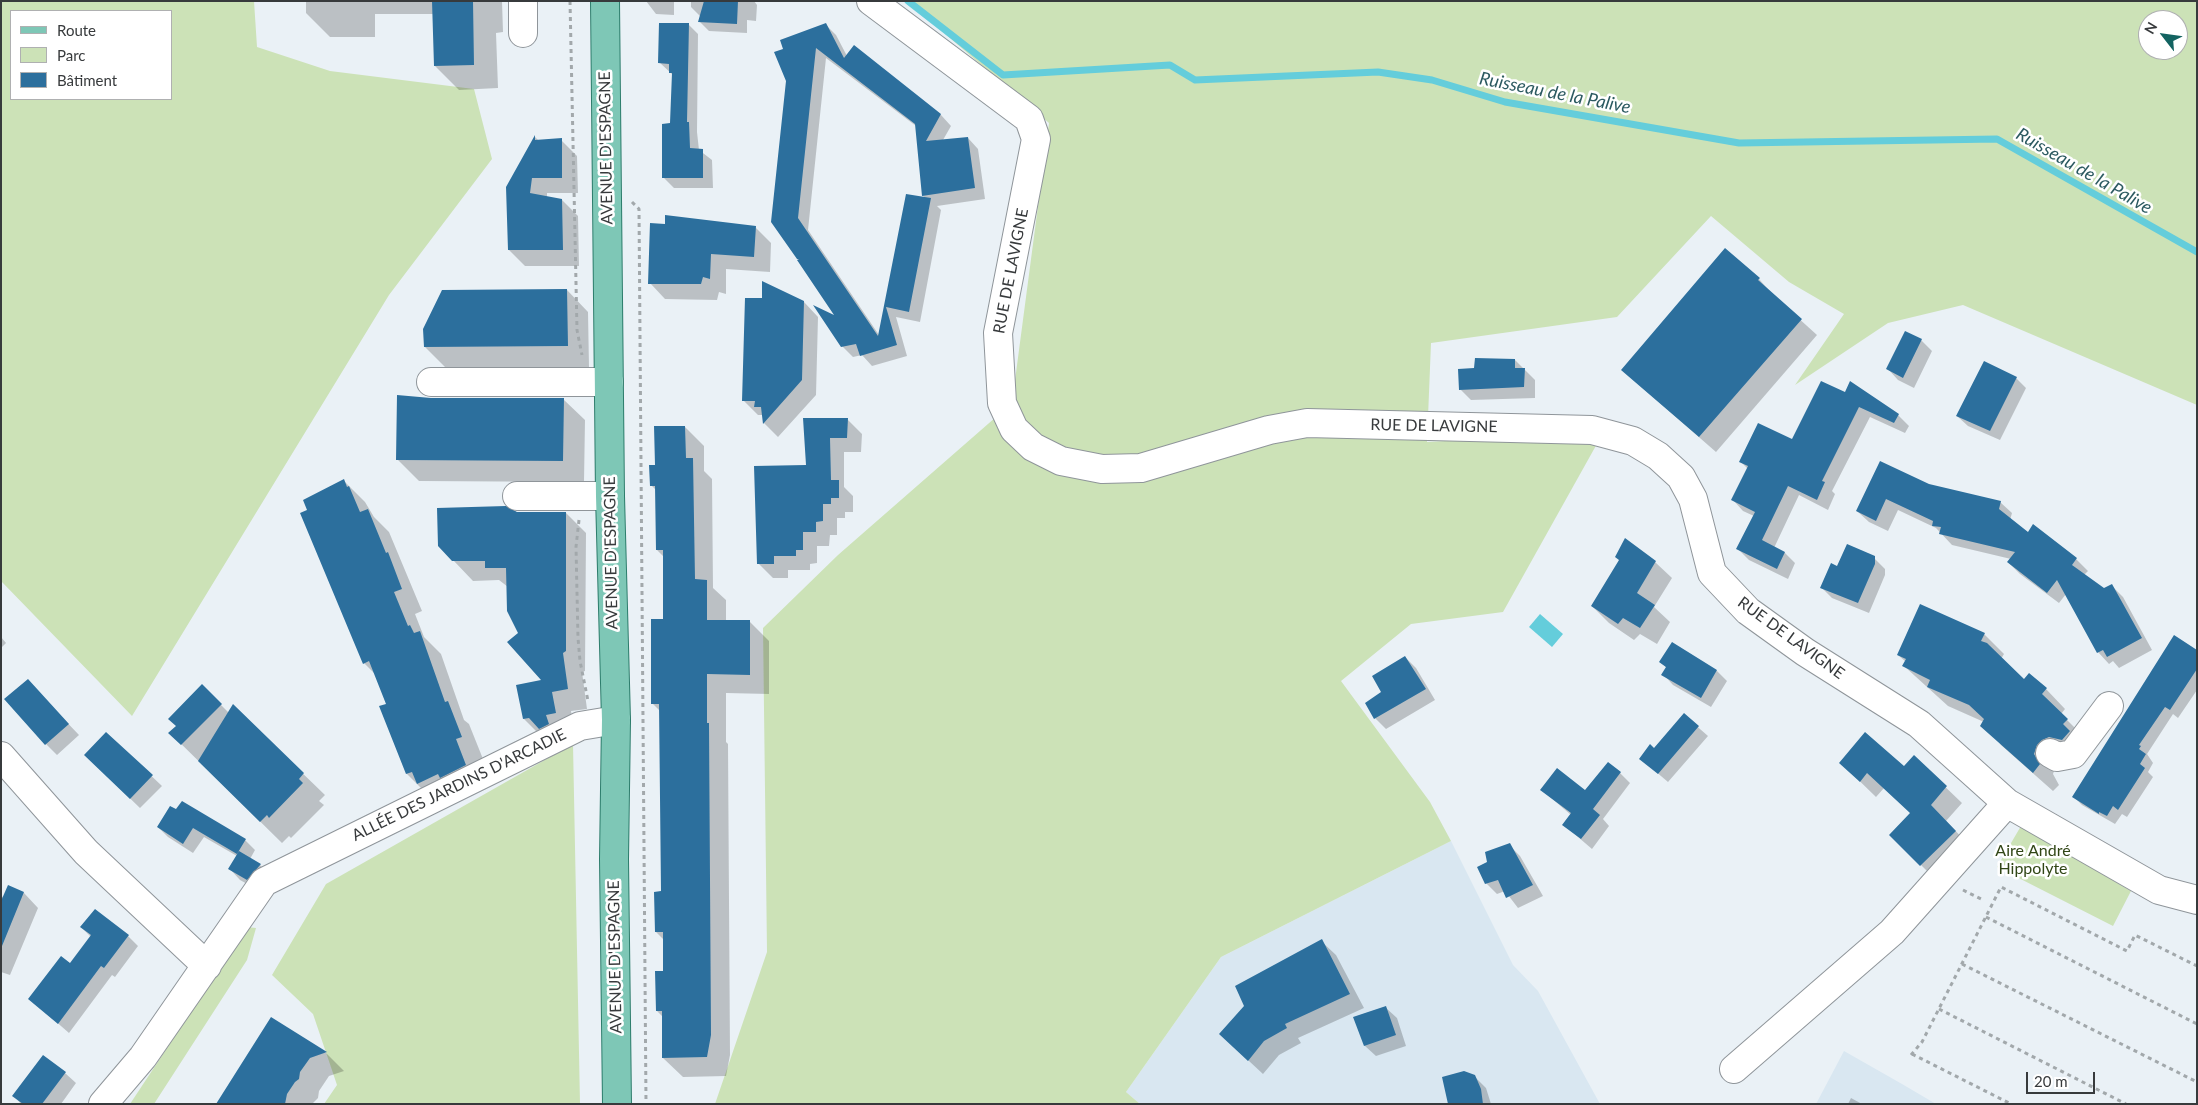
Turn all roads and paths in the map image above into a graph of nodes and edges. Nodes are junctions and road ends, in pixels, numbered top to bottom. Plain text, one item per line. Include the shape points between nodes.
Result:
1 (523, 1) edge
2 (605, 1) edge
3 (871, 1) edge
4 (523, 33) dead end
5 (639, 209) dead end
6 (431, 382) dead end
7 (608, 382) junction
8 (517, 496) dead end
9 (610, 496) junction
10 (2109, 706) dead end
11 (616, 720) junction
12 (2050, 753) dead end
13 (1, 756) edge
14 (2007, 803) junction
15 (2197, 900) edge
16 (1986, 918) junction
17 (1962, 964) junction
18 (207, 966) junction
19 (2197, 966) edge
20 (1939, 1009) junction
21 (2197, 1024) edge
22 (1734, 1069) dead end
23 (2197, 1082) edge
24 (103, 1104) edge
25 (617, 1104) edge
26 (646, 1104) edge
27 (2011, 1104) edge
28 (2126, 1104) edge

1 - 4 street
2 - 7 main road, AVENUE D'ESPAGNE
3 - 14 street, RUE DE LAVIGNE via 1029,119 1036,139 998,332 1002,403 1014,429 1033,447 1061,461 1102,468 1141,468 1269,430 1307,423 1592,430 1633,441 1658,456 1681,477 1693,499 1712,573 1729,593 1775,631 1919,724
5 - 26 path
6 - 7 street
7 - 9 main road, AVENUE D'ESPAGNE
8 - 9 street
9 - 11 main road, AVENUE D'ESPAGNE
10 - 12 street via 2073,754 2057,757
11 - 18 street, ALLÉE DES JARDINS D'ARCADIE via 580,726 264,882
11 - 25 main road, AVENUE D'ESPAGNE
13 - 18 street via 86,852
14 - 15 street, RUE DE LAVIGNE via 2159,890
14 - 22 street via 1892,932
16 - 17 path
16 - 19 path via 2001,887 2127,951 2135,935
16 - 21 path
17 - 20 path
17 - 23 path
18 - 24 street via 143,1057
20 - 27 path via 1922,1042 1911,1054
20 - 28 path

